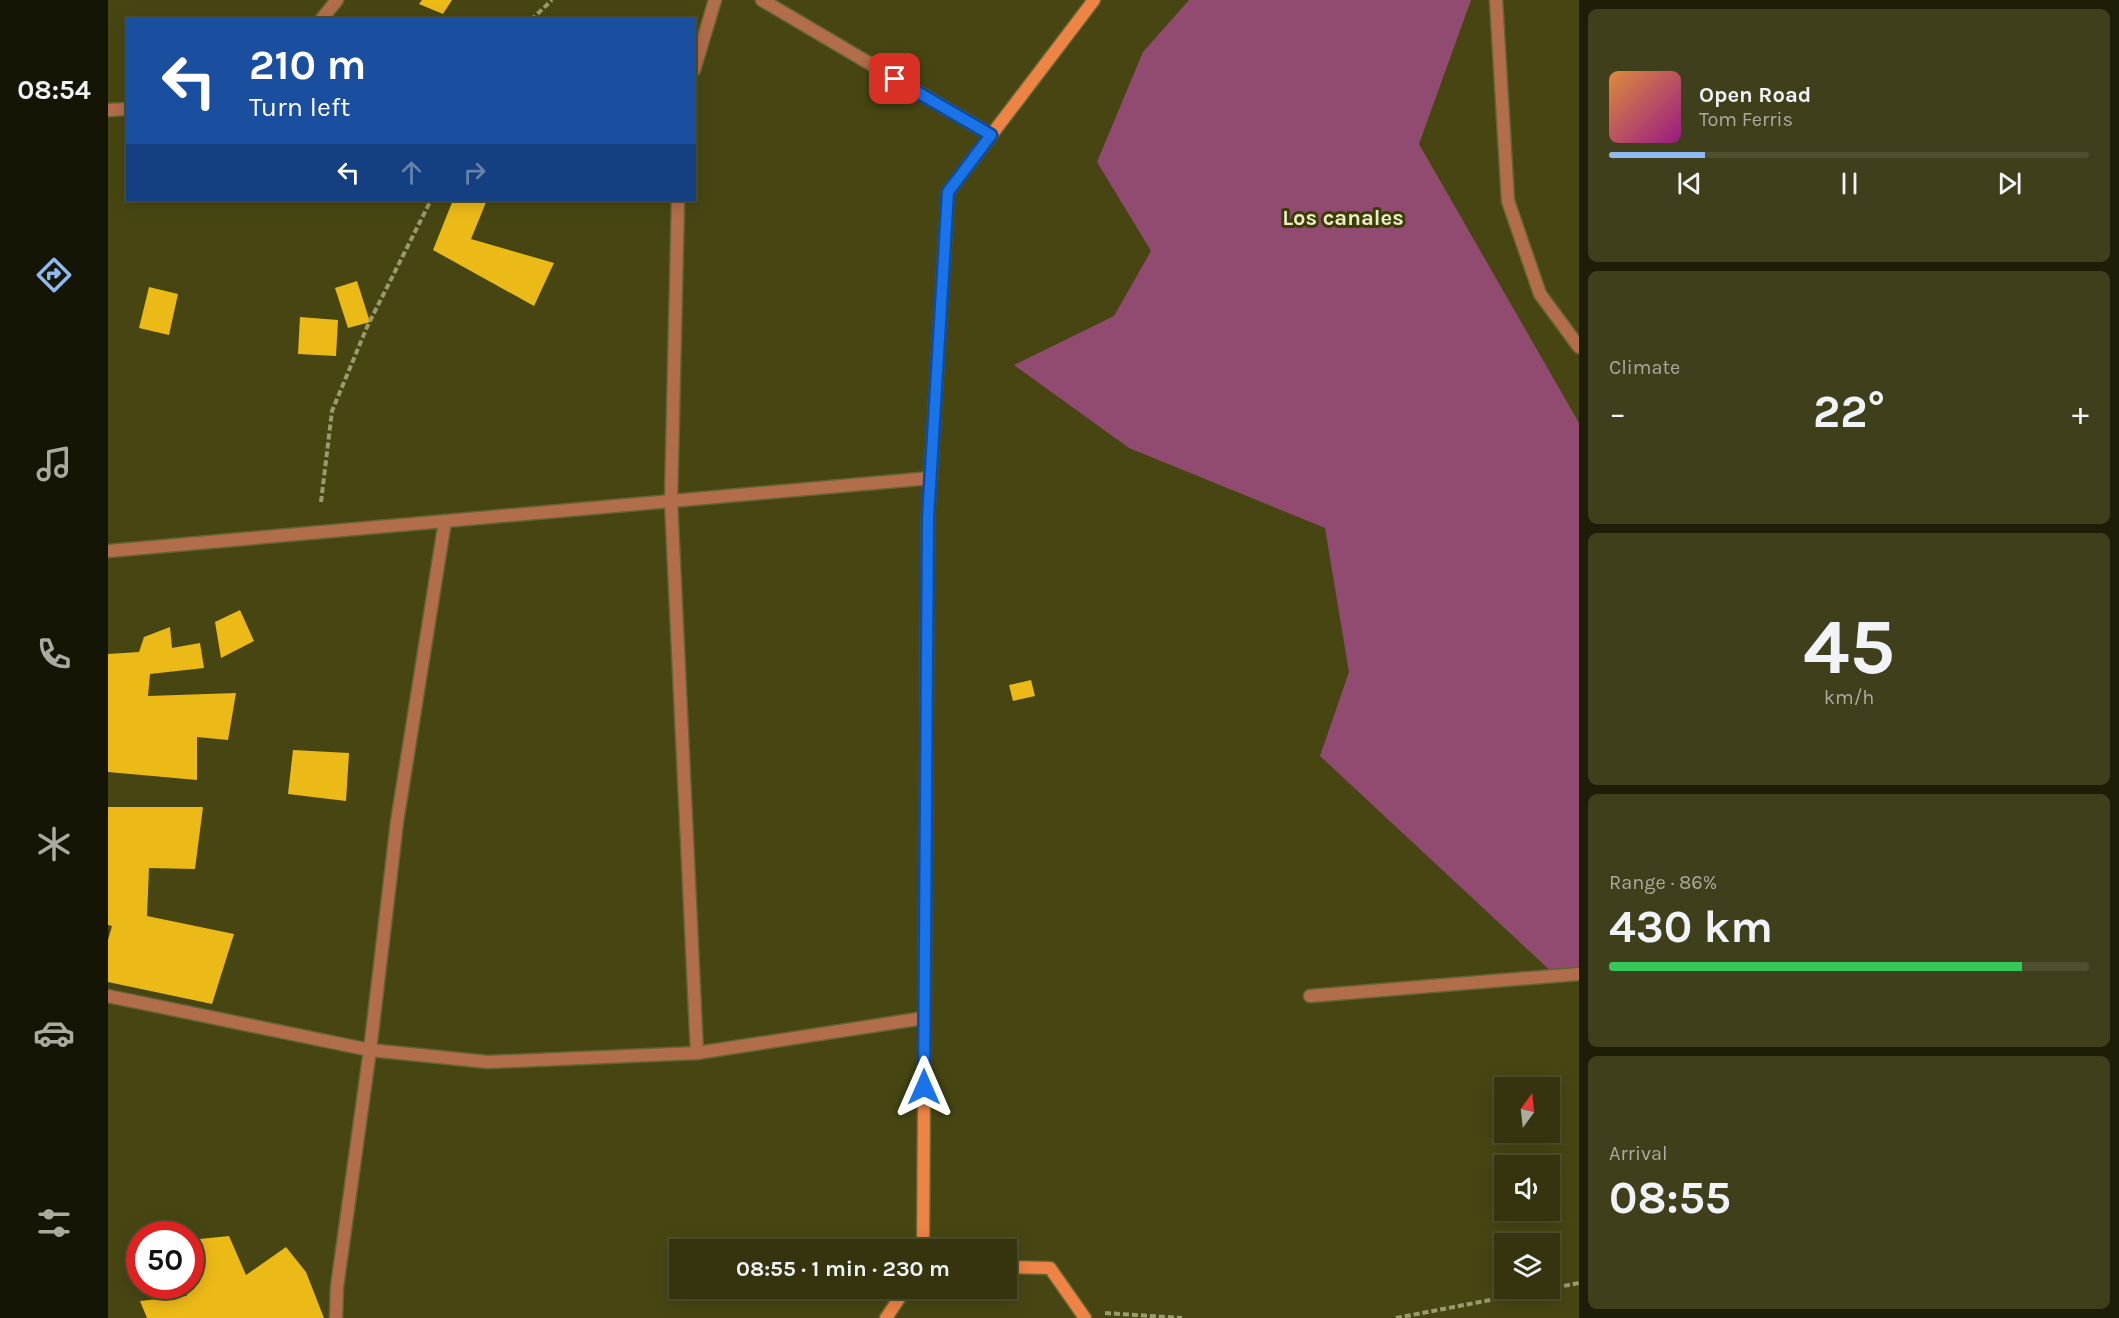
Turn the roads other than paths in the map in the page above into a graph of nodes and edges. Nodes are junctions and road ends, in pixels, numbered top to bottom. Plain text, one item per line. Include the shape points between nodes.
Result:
1 (337, 0) edge
2 (716, 0) edge
3 (762, 0) edge
4 (1094, 0) edge
5 (1496, 0) edge
6 (323, 18) edge
7 (696, 64) edge
8 (126, 109) edge
9 (108, 110) edge
10 (991, 135) junction
11 (678, 201) edge
12 (1579, 347) edge
13 (931, 478) junction
14 (671, 501) junction
15 (445, 521) junction
16 (108, 551) edge
17 (1579, 974) edge
18 (108, 996) edge
19 (1310, 996) dead end
20 (924, 1018) junction
21 (370, 1050) junction
22 (697, 1053) junction
23 (923, 1239) edge
24 (1017, 1267) edge
25 (899, 1299) edge
26 (1083, 1315) edge
27 (336, 1318) edge
28 (886, 1318) edge

1 - 6 street
2 - 7 street
3 - 10 street
4 - 10 main road
5 - 12 street via 1508,201 1540,294
8 - 9 street
10 - 13 main road via 948,192
11 - 14 street
13 - 14 street
13 - 20 main road
14 - 15 street
14 - 22 street
15 - 16 street
15 - 21 street via 397,822
17 - 19 street
18 - 21 street
20 - 22 street
20 - 23 main road
21 - 22 street via 488,1062
21 - 27 street
24 - 26 main road via 1050,1268
25 - 28 main road

